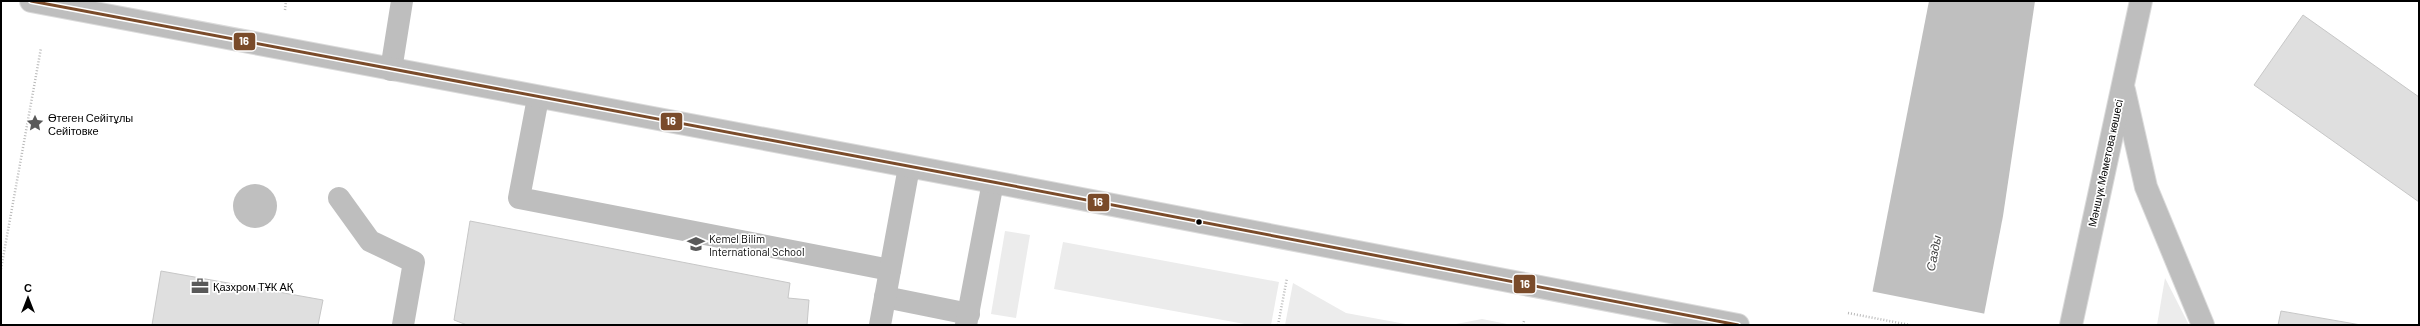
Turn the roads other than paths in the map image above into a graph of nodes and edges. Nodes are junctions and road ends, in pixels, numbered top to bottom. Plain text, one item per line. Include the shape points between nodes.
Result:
1 (31, 1) edge
2 (402, 1) edge
3 (2141, 1) edge
4 (59, 4) edge
5 (391, 70) junction
6 (2123, 82) junction
7 (538, 98) junction
8 (909, 167) junction
9 (993, 182) junction
10 (339, 198) dead end
11 (890, 270) junction
12 (885, 297) junction
13 (967, 319) edge
14 (403, 325) edge
15 (880, 325) edge
16 (1738, 325) edge
17 (2071, 325) edge
18 (2203, 325) edge

1 - 4 main road
2 - 5 main road
3 - 6 main road, Мәншүк Мәметова көшесі
4 - 5 main road
5 - 7 main road
6 - 17 main road, Мәншүк Мәметова көшесі
6 - 18 main road via 2146,187
7 - 8 main road
7 - 11 main road via 519,198
8 - 9 main road
8 - 11 main road
9 - 13 main road
9 - 16 main road
10 - 14 main road via 370,241 414,262
11 - 12 main road
12 - 13 main road
12 - 15 main road

